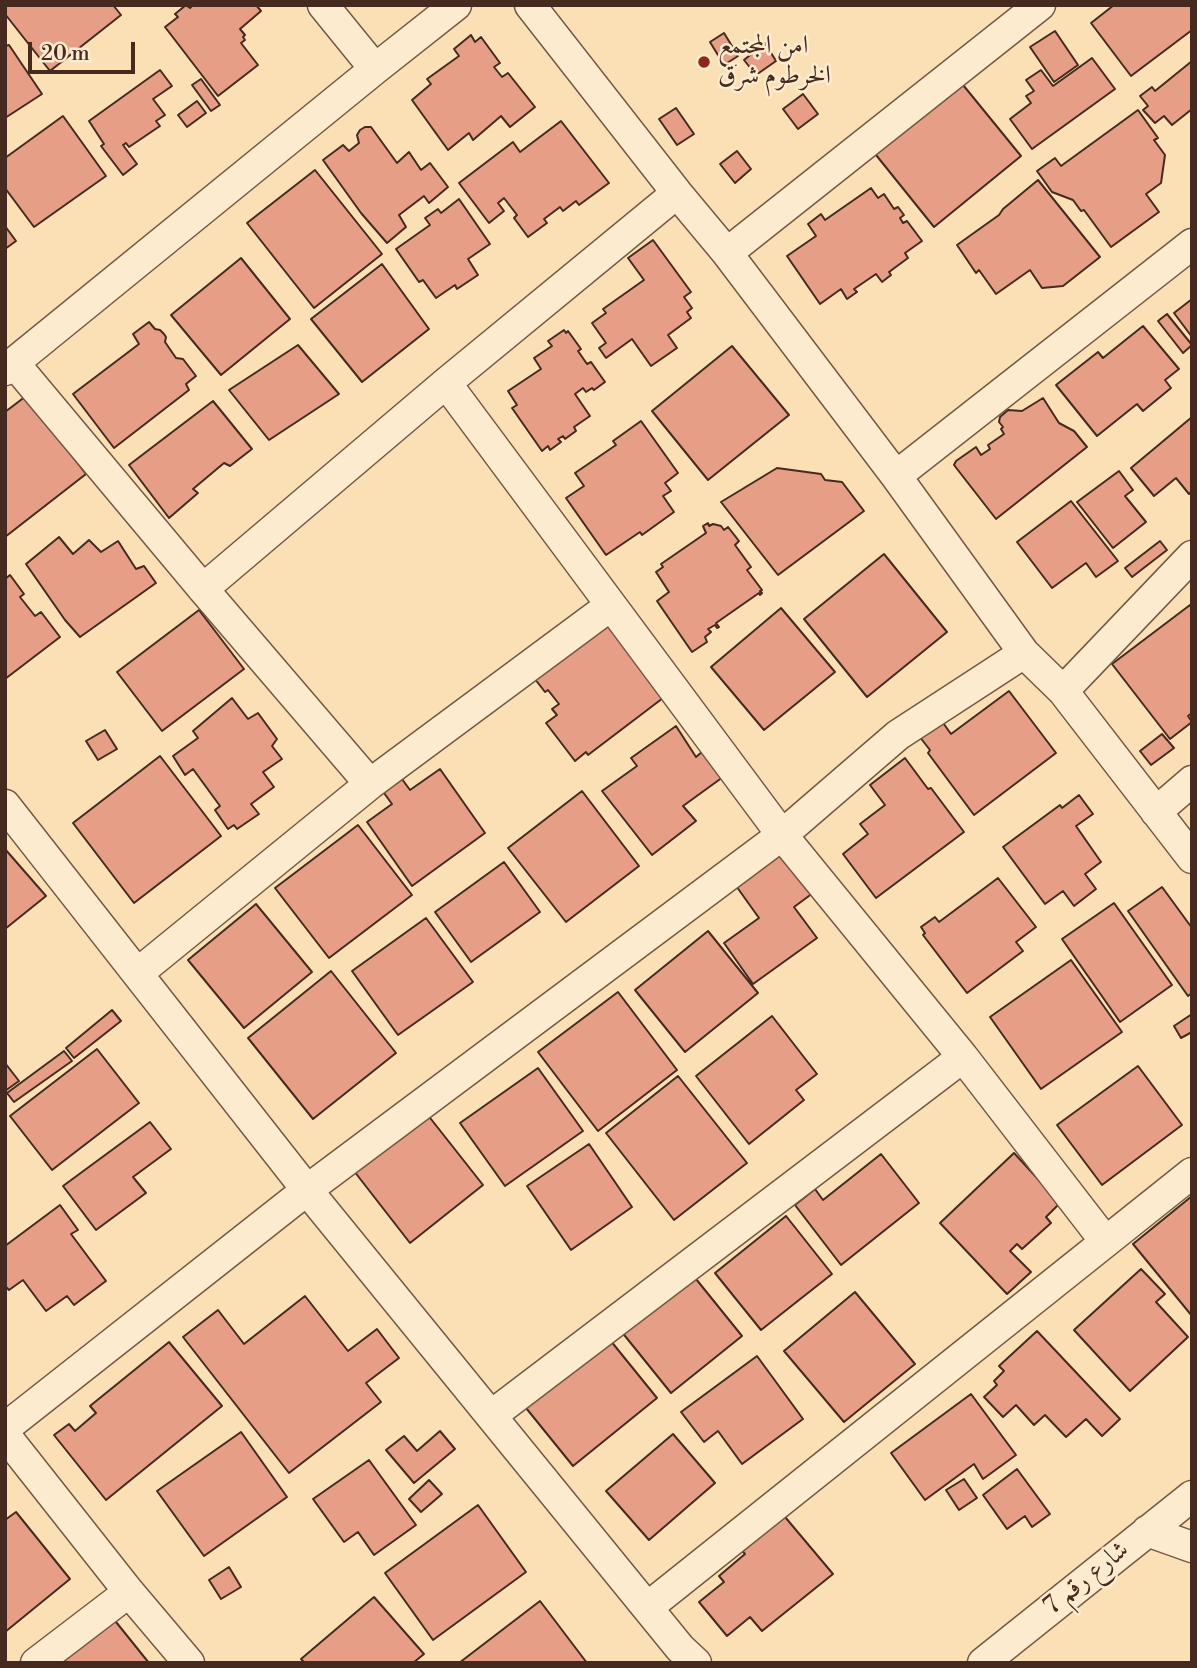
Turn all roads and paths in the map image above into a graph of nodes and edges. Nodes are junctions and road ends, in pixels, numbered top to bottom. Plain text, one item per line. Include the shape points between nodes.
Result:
1 (323, 5) edge
2 (456, 5) edge
3 (530, 5) edge
4 (1040, 5) edge
5 (375, 69) junction
6 (677, 193) junction
7 (1192, 244) edge
8 (727, 253) junction
9 (10, 366) edge
10 (446, 383) junction
11 (897, 476) junction
12 (1192, 556) edge
13 (203, 589) junction
14 (610, 606) junction
15 (1024, 653) junction
16 (1063, 691) junction
17 (1192, 781) edge
18 (370, 784) junction
19 (5, 805) edge
20 (1156, 812) junction
21 (782, 835) junction
22 (1192, 858) edge
23 (138, 972) junction
24 (963, 1057) junction
25 (1192, 1173) edge
26 (307, 1190) junction
27 (1105, 1241) junction
28 (492, 1415) junction
29 (5, 1428) edge
30 (5, 1435) edge
31 (1192, 1496) edge
32 (1147, 1531) junction
33 (1192, 1547) edge
34 (130, 1592) junction
35 (648, 1607) junction
36 (680, 1658) edge
37 (36, 1663) edge
38 (189, 1663) edge
39 (983, 1663) edge

1 - 5 street
2 - 5 street
3 - 6 street
4 - 8 street
5 - 9 street
6 - 8 street
6 - 10 street
7 - 11 street
8 - 11 street
9 - 13 street
10 - 13 street
10 - 14 street
11 - 15 street
12 - 16 street
13 - 18 street
14 - 18 street
14 - 21 street
15 - 16 street
15 - 21 street via 898,735
16 - 20 street
17 - 20 street
18 - 23 street
19 - 23 street
20 - 22 street
21 - 24 street
21 - 26 street
23 - 26 street
24 - 27 street
24 - 28 street
25 - 27 street
26 - 28 street
26 - 29 street
27 - 35 street
28 - 35 street
30 - 34 street
31 - 32 street, شارع رقم 7
32 - 33 street
32 - 39 street, شارع رقم 7
34 - 37 street
34 - 38 street
35 - 36 street

